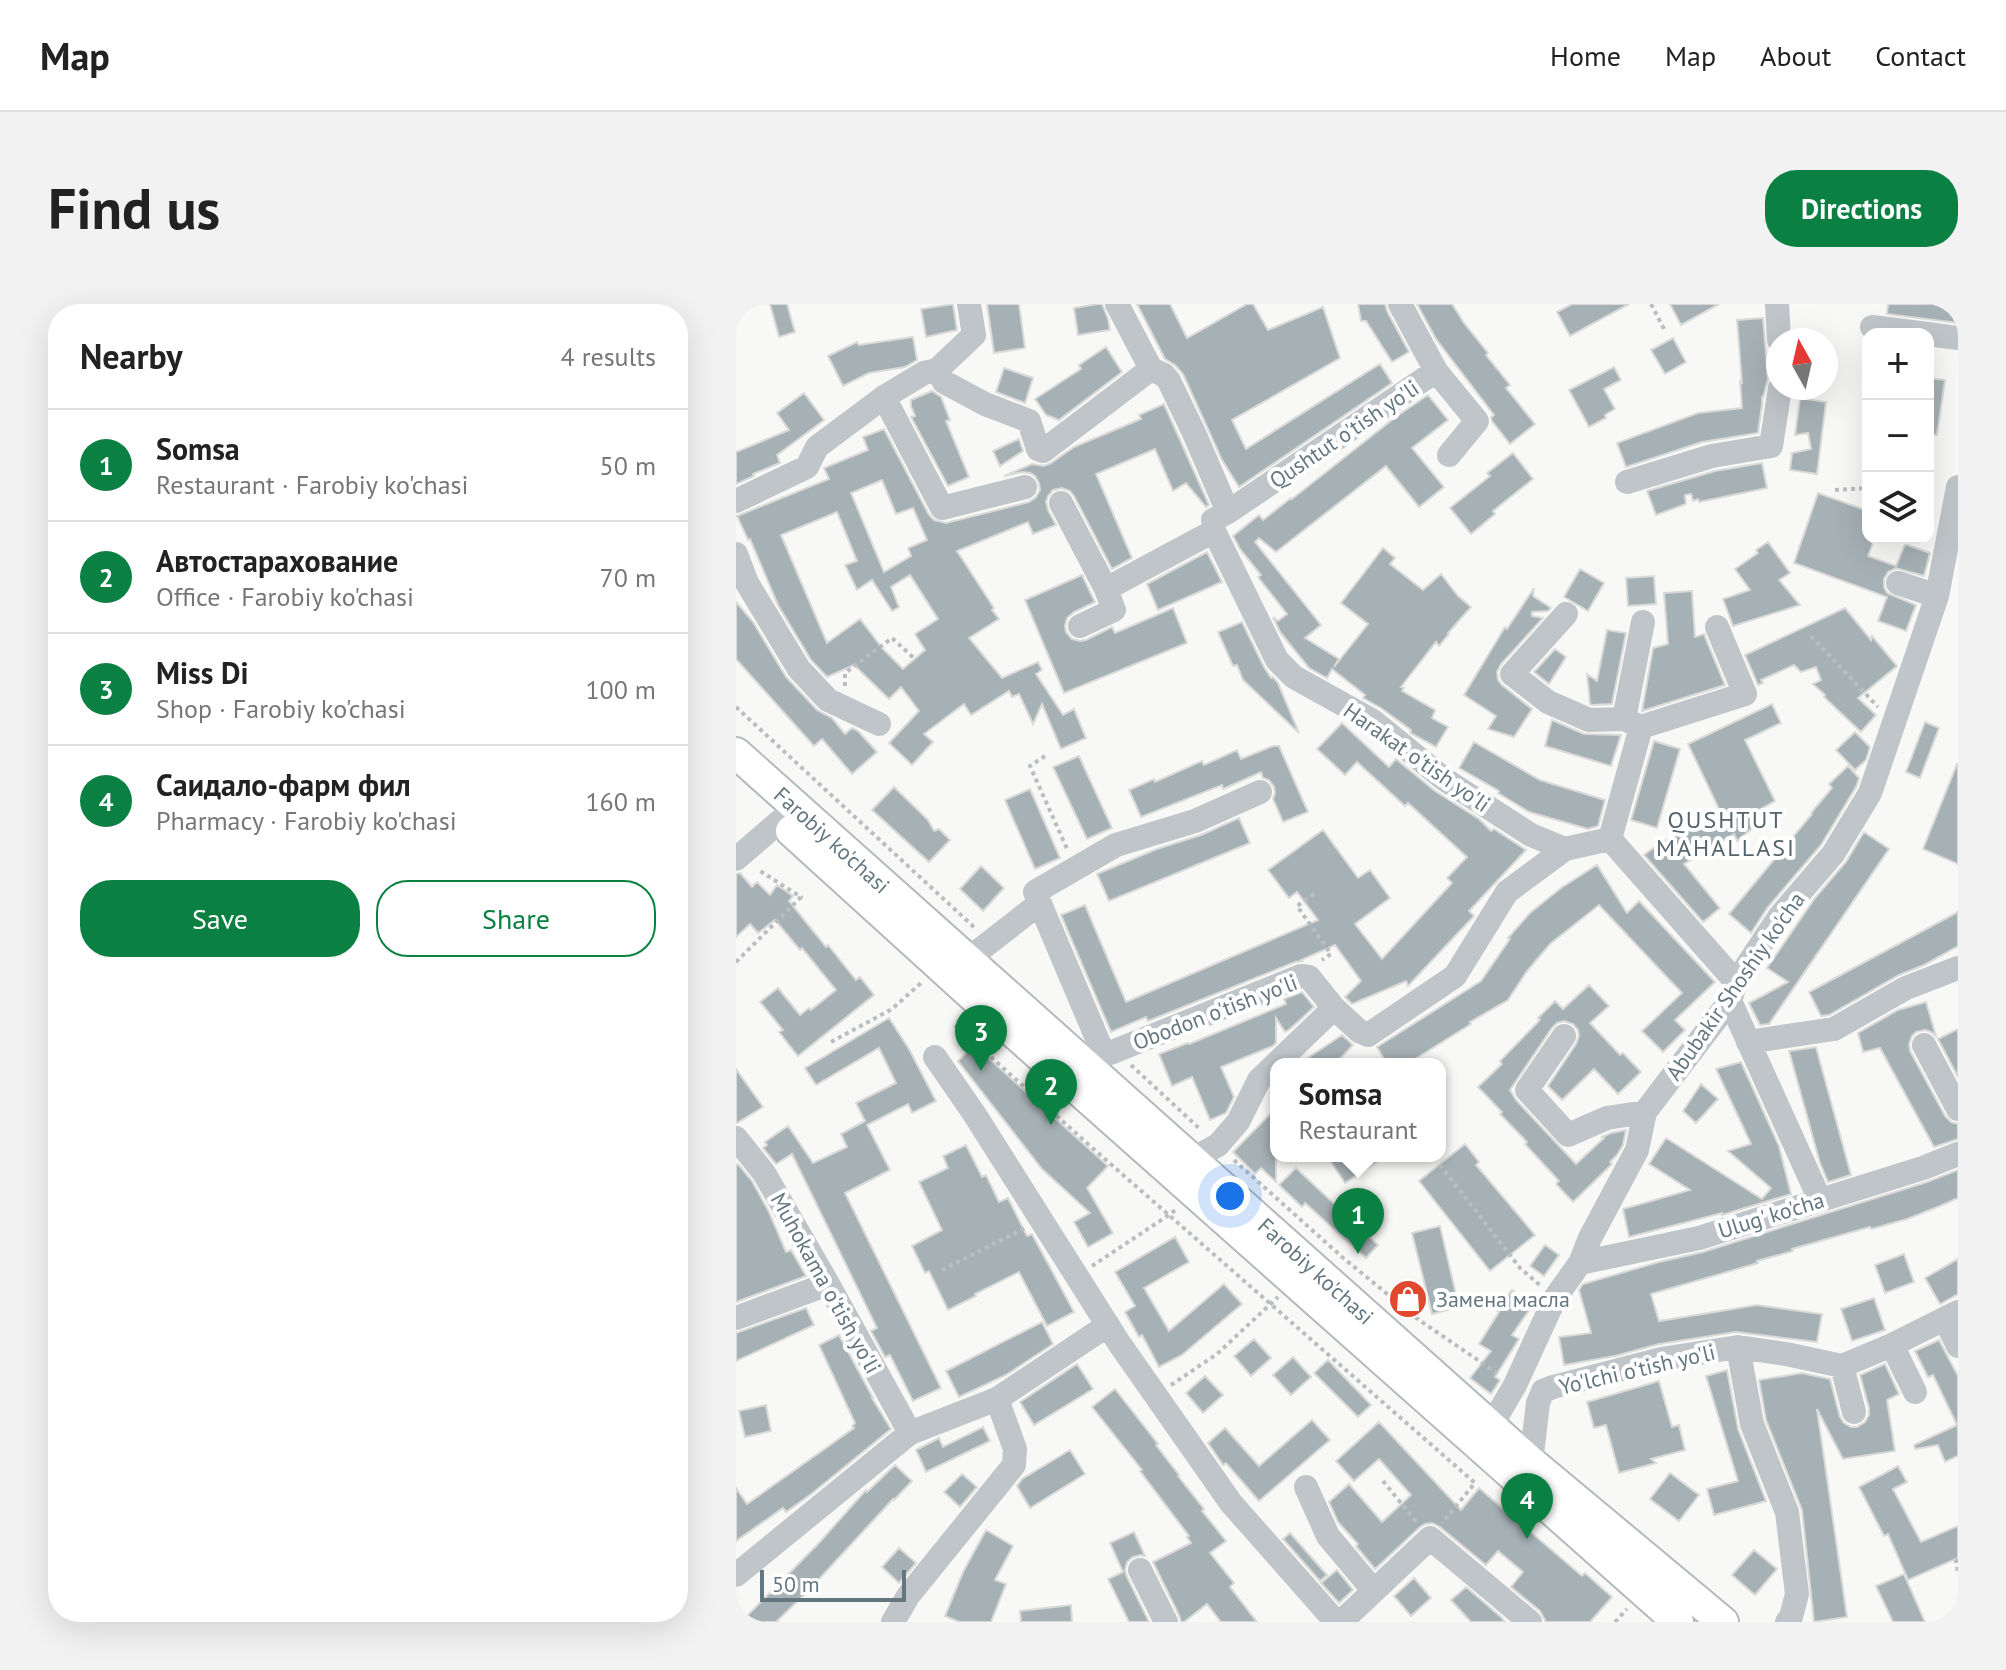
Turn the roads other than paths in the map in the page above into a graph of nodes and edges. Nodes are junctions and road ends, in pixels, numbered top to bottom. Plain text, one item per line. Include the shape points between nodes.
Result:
1 (969, 304) edge
2 (1117, 304) edge
3 (1400, 304) edge
4 (1777, 304) edge
5 (1872, 327) dead end
6 (1778, 328) edge
7 (1880, 328) edge
8 (1934, 335) edge
9 (1958, 338) edge
10 (1151, 369) junction
11 (937, 370) junction
12 (1436, 371) junction
13 (884, 397) junction
14 (1778, 400) edge
15 (1449, 455) dead end
16 (1627, 482) dead end
17 (1025, 487) dead end
18 (1958, 487) edge
19 (736, 501) edge
20 (1061, 503) dead end
21 (1221, 522) junction
22 (736, 554) edge
23 (1898, 583) dead end
24 (1106, 589) junction
25 (1937, 596) junction
26 (1566, 614) dead end
27 (1643, 622) dead end
28 (1080, 626) dead end
29 (1717, 627) dead end
30 (1633, 723) junction
31 (879, 724) dead end
32 (736, 753) edge
33 (736, 781) edge
34 (1260, 792) dead end
35 (780, 821) junction
36 (1610, 839) junction
37 (1565, 849) junction
38 (737, 858) edge
39 (1040, 903) junction
40 (977, 952) junction
41 (1958, 968) edge
42 (1733, 991) junction
43 (1334, 1008) junction
44 (1564, 1036) dead end
45 (1748, 1042) junction
46 (1924, 1045) dead end
47 (935, 1057) dead end
48 (1282, 1058) edge
49 (1094, 1060) junction
50 (1270, 1069) edge
51 (1958, 1109) edge
52 (1645, 1112) junction
53 (736, 1138) edge
54 (1205, 1152) junction
55 (1958, 1154) edge
56 (1820, 1200) junction
57 (1580, 1263) junction
58 (828, 1284) junction
59 (1952, 1315) edge
60 (736, 1318) edge
61 (1108, 1325) junction
62 (1892, 1345) junction
63 (1958, 1346) edge
64 (1738, 1347) junction
65 (1842, 1366) junction
66 (1915, 1392) dead end
67 (997, 1399) junction
68 (1854, 1412) dead end
69 (1491, 1426) junction
70 (910, 1433) junction
71 (1531, 1462) junction
72 (1306, 1487) dead end
73 (1140, 1570) dead end
74 (736, 1575) edge
75 (1374, 1591) junction
76 (893, 1622) edge
77 (1166, 1622) edge
78 (1338, 1622) edge
79 (1530, 1622) edge
80 (1678, 1622) edge
81 (1723, 1622) edge
82 (1787, 1622) edge

1 - 11 street via 974,335
2 - 10 street, Harakat o'tish yo'li
3 - 12 street, Qushtut o'tish yo'li
4 - 6 street
5 - 7 street
8 - 9 street
10 - 11 street via 1043,451 1029,421 944,382
10 - 21 street, Harakat o'tish yo'li via 1169,381 1194,433
11 - 13 street
12 - 15 street via 1477,421
12 - 21 street, Qushtut o'tish yo'li
13 - 17 street via 942,508
13 - 19 street via 817,447 807,467
14 - 16 street via 1771,446 1712,456
18 - 25 street, Abubakir Shoshiy ko'cha
20 - 24 street
21 - 24 street, Qushtut o'tish yo'li
21 - 37 street, Harakat o'tish yo'li via 1277,660 1294,677 1373,721 1444,779 1531,835
22 - 31 street via 747,583 799,669 828,700
23 - 25 street
24 - 28 street via 1114,610
25 - 42 street, Abubakir Shoshiy ko'cha via 1870,793 1833,854 1779,917
26 - 30 street via 1512,674 1548,702 1589,720
27 - 30 street
29 - 30 street via 1745,694
30 - 36 street
32 - 40 main road, Farobiy ko'chasi
33 - 35 main road, Farobiy ko'chasi
34 - 39 street via 1195,821 1116,845 1035,892
35 - 38 street
35 - 80 main road, Farobiy ko'chasi
36 - 37 street
36 - 42 street
37 - 43 street, Obodon o'tish yo'li via 1507,892 1455,976 1368,1035
39 - 40 street
39 - 49 street
40 - 49 main road, Farobiy ko'chasi
41 - 45 street via 1906,988 1834,1029
42 - 45 street
42 - 52 street, Abubakir Shoshiy ko'cha
43 - 48 street
43 - 49 street, Obodon o'tish yo'li via 1309,977 1301,976
44 - 52 street via 1527,1090 1568,1135 1607,1118
45 - 56 street
46 - 51 street
47 - 61 street
49 - 54 main road, Farobiy ko'chasi
50 - 54 street via 1238,1122
52 - 57 street, Abubakir Shoshiy ko'cha via 1637,1150
53 - 58 street, Muhokama o'tish yo'li via 764,1173
54 - 69 main road, Farobiy ko'chasi
55 - 56 street, Ulug' ko'cha
56 - 57 street, Ulug' ko'cha via 1699,1238
57 - 69 street, Abubakir Shoshiy ko'cha via 1555,1298
58 - 60 street
58 - 70 street, Muhokama o'tish yo'li
59 - 62 street
59 - 63 street
61 - 67 street
61 - 78 street via 1231,1503
62 - 65 street
62 - 66 street
64 - 65 street, Yo'lchi o'tish yo'li
64 - 71 street, Yo'lchi o'tish yo'li via 1661,1359 1543,1391
64 - 82 street via 1752,1424 1787,1512 1797,1594
65 - 68 street
67 - 70 street
67 - 76 street via 1015,1449 1014,1465
69 - 71 main road, Farobiy ko'chasi
70 - 74 street
71 - 81 main road, Farobiy ko'chasi
72 - 75 street via 1328,1536
73 - 77 street
75 - 78 street
75 - 79 street via 1430,1538

